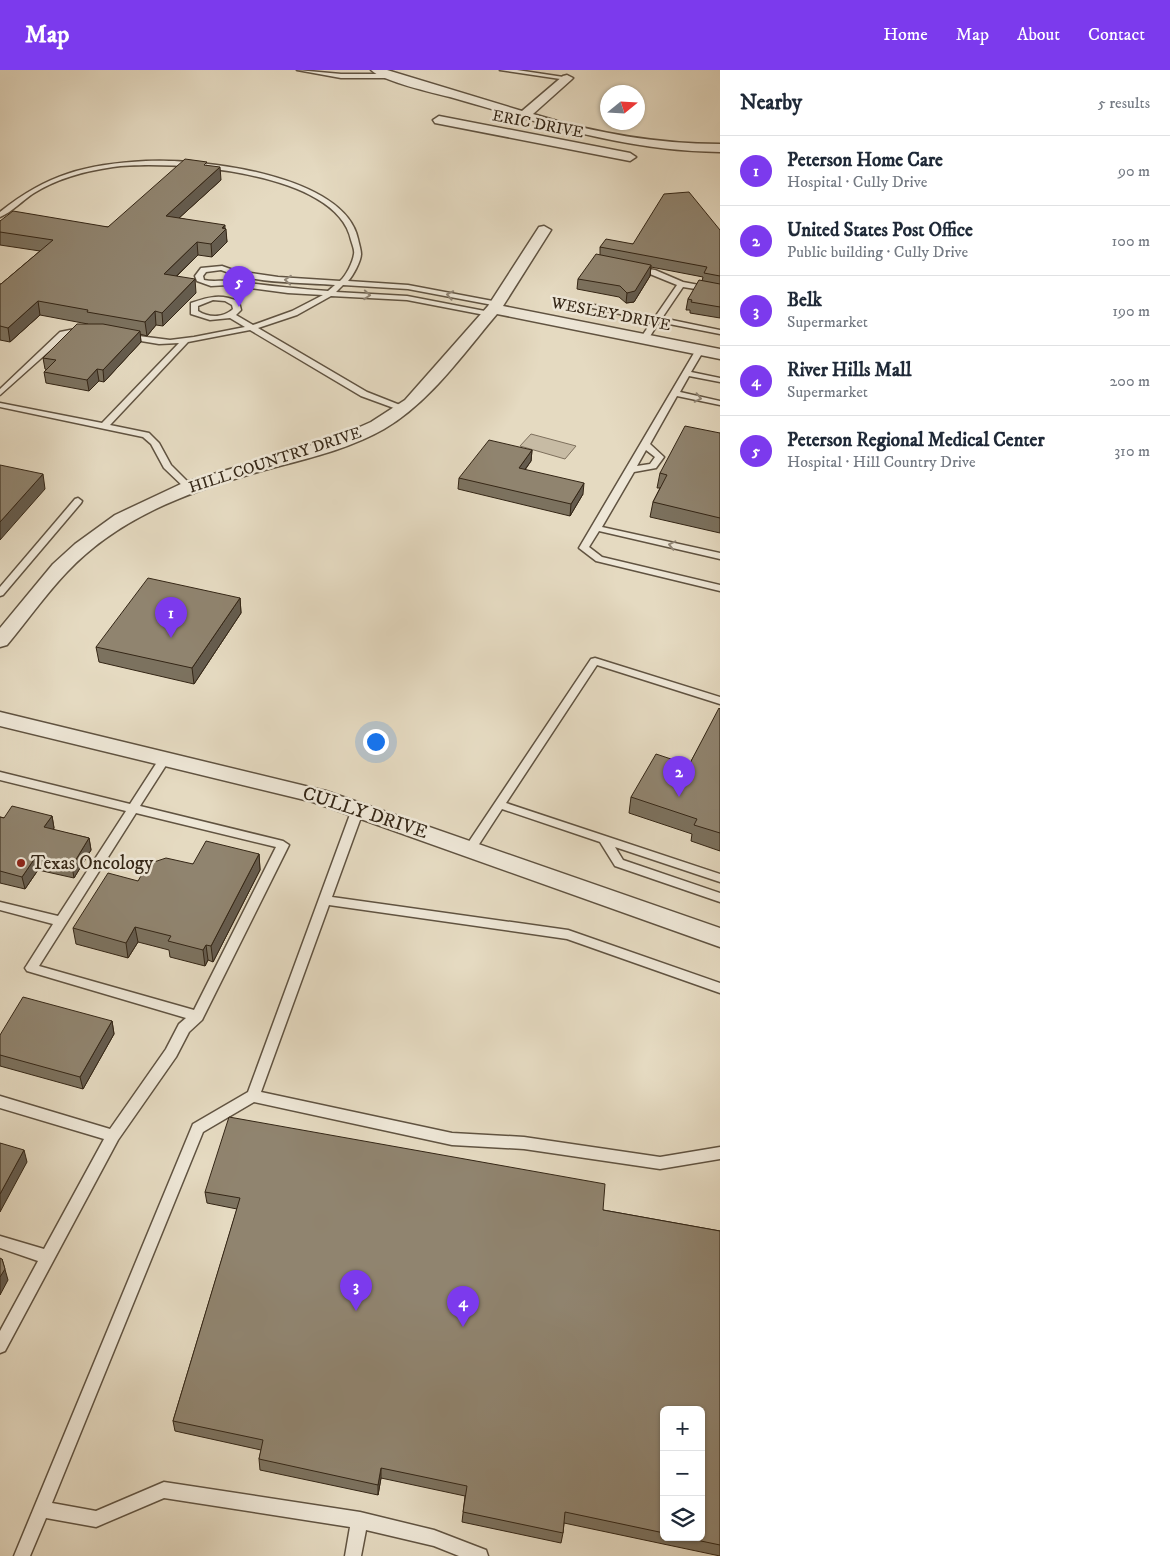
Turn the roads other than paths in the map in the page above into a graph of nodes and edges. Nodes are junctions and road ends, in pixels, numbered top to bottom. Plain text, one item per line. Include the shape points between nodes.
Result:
1 (300, 70) edge
2 (377, 70) edge
3 (504, 70) edge
4 (324, 72) edge
5 (394, 76) junction
6 (568, 78) joint
7 (524, 116) junction
8 (439, 120) dead end
9 (720, 148) edge
10 (640, 158) dead end
11 (684, 160) dead end
12 (720, 160) edge
13 (0, 215) edge
14 (544, 230) dead end
15 (623, 266) edge
16 (342, 283) junction
17 (216, 284) junction
18 (681, 284) junction
19 (720, 291) edge
20 (331, 292) junction
21 (212, 298) junction
22 (569, 302) dead end
23 (494, 309) junction
24 (231, 315) junction
25 (657, 320) junction
26 (253, 328) junction
27 (90, 329) edge
28 (720, 332) edge
29 (117, 334) edge
30 (644, 339) junction
31 (186, 340) junction
32 (700, 350) junction
33 (720, 354) edge
34 (689, 374) junction
35 (720, 380) edge
36 (0, 393) edge
37 (677, 394) junction
38 (720, 402) edge
39 (0, 405) edge
40 (402, 410) junction
41 (105, 425) junction
42 (646, 445) junction
43 (631, 470) junction
44 (189, 487) junction
45 (78, 501) dead end
46 (597, 528) junction
47 (720, 556) edge
48 (720, 588) edge
49 (0, 593) edge
50 (0, 641) edge
51 (720, 701) edge
52 (0, 719) edge
53 (165, 759) junction
54 (0, 776) edge
55 (501, 804) junction
56 (134, 808) junction
57 (358, 808) junction
58 (603, 838) junction
59 (470, 848) junction
60 (720, 878) edge
61 (720, 898) edge
62 (325, 900) junction
63 (0, 906) edge
64 (61, 921) junction
65 (720, 938) edge
66 (720, 988) edge
67 (197, 1016) junction
68 (253, 1096) junction
69 (0, 1102) edge
70 (112, 1136) junction
71 (720, 1152) edge
72 (0, 1242) edge
73 (48, 1257) junction
74 (0, 1346) edge
75 (41, 1509) junction
76 (360, 1520) junction
77 (22, 1556) edge
78 (353, 1556) edge
79 (480, 1556) edge

1 - 4 lane
2 - 5 street
3 - 6 lane
4 - 5 lane via 378,78
5 - 7 street
6 - 7 street
7 - 9 street via 635,144
8 - 10 street, ERIC DRIVE via 598,153
11 - 12 street
13 - 16 lane via 47,182 103,166 172,162 248,173 312,194 344,216 358,246 356,260
14 - 23 street, HILL COUNTRY DRIVE
15 - 18 lane via 652,272
16 -> 17 lane via 265,278 222,268 204,270 199,276 202,281
16 - 20 lane
23 -> 16 lane via 408,287
17 - 20 lane
17 - 21 lane
18 - 19 lane
18 - 25 lane
20 -> 23 lane
20 - 26 lane via 300,311
21 - 24 lane via 227,299 236,304 237,310
21 - 24 lane via 194,305 194,312 208,318
22 - 25 lane
23 - 30 street, WESLEY DRIVE
23 - 40 street, HILL COUNTRY DRIVE via 423,392
24 - 26 lane
25 - 28 lane
25 - 30 lane
26 - 31 lane
26 - 40 lane via 364,394
27 - 36 lane via 63,334
29 - 31 lane via 161,342
30 - 32 street, WESLEY DRIVE
31 - 41 lane
32 - 33 street, WESLEY DRIVE
32 - 34 lane
34 - 35 lane
34 - 37 lane
37 -> 38 lane
37 - 42 lane
39 - 41 lane
40 - 44 street, HILL COUNTRY DRIVE via 377,426 340,442
41 - 44 lane via 151,439 167,466
42 - 43 lane
42 - 43 lane via 660,457 654,466
43 - 46 lane
44 - 50 street, HILL COUNTRY DRIVE via 121,519 82,548 60,568
45 - 49 lane
47 -> 46 lane
46 - 48 lane via 584,548 599,559
51 - 55 lane via 595,661
52 - 53 street, CULLY DRIVE
53 - 56 lane
53 - 57 street, CULLY DRIVE
54 - 56 lane
55 - 58 lane
55 - 59 lane
56 - 64 lane
56 - 67 lane via 283,845
57 - 59 street, CULLY DRIVE
57 - 62 lane
58 - 60 lane
58 - 61 lane via 619,863
59 - 65 street, CULLY DRIVE
62 - 66 lane via 568,935
62 - 68 lane
63 - 64 lane
64 - 67 lane via 31,968
67 - 70 lane via 184,1028 171,1053
68 - 71 lane via 452,1139 524,1144 660,1163
68 - 75 lane via 198,1128
69 - 70 lane
70 - 73 lane
72 - 73 lane
73 - 74 lane
75 - 76 lane via 96,1519 164,1490
75 - 77 lane
76 - 78 lane
76 - 79 lane via 434,1538

